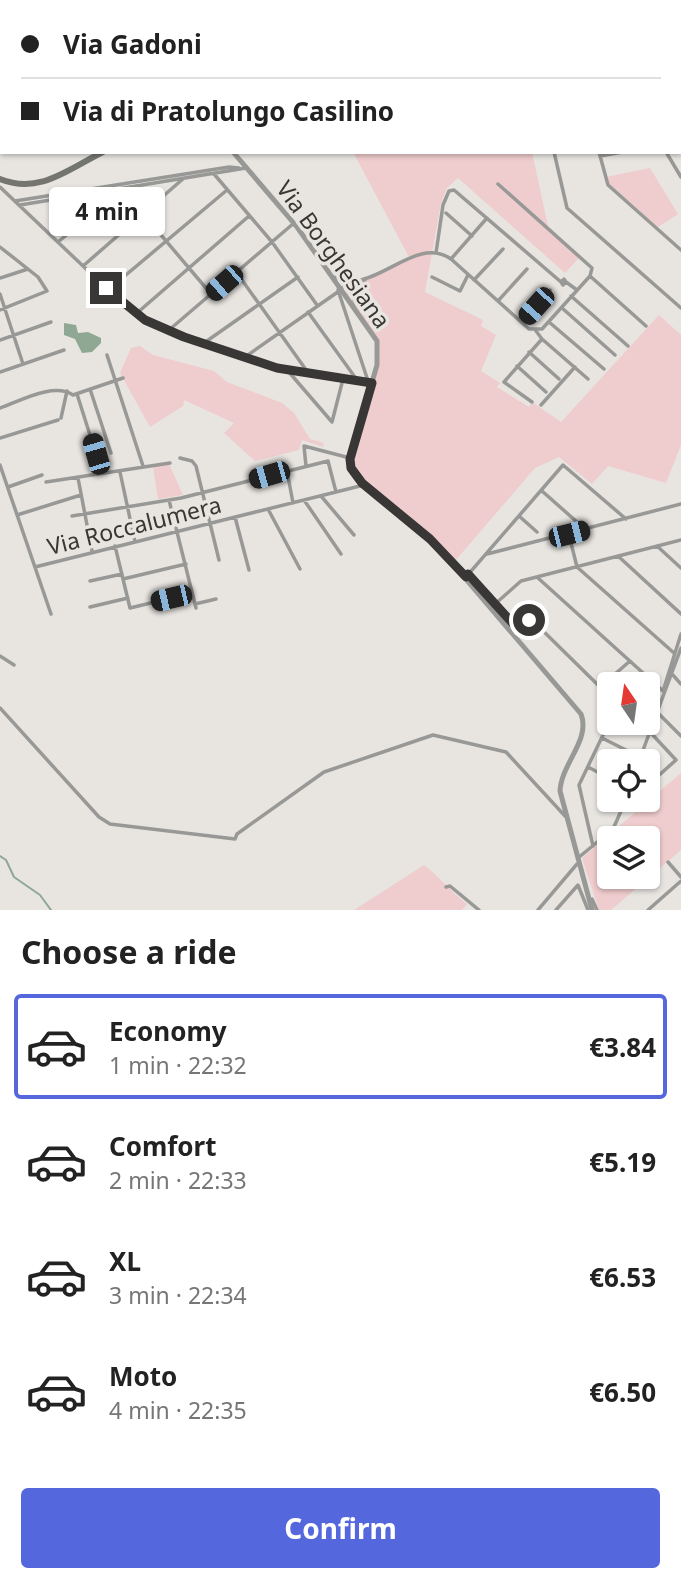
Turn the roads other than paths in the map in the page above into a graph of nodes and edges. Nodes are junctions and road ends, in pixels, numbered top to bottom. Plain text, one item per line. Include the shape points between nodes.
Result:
1 (99, 154) edge
2 (234, 154) edge
3 (554, 154) edge
4 (599, 154) edge
5 (667, 154) edge
6 (244, 168) junction
7 (213, 171) junction
8 (184, 177) junction
9 (681, 177) edge
10 (0, 179) edge
11 (498, 184) dead end
12 (0, 187) edge
13 (110, 189) junction
14 (122, 189) junction
15 (227, 190) junction
16 (15, 201) junction
17 (20, 205) junction
18 (446, 213) dead end
19 (145, 215) junction
20 (250, 216) junction
21 (487, 218) junction
22 (294, 223) junction
23 (471, 236) junction
24 (167, 241) junction
25 (58, 242) junction
26 (272, 242) junction
27 (0, 247) edge
28 (503, 248) dead end
29 (681, 250) edge
30 (436, 253) junction
31 (451, 259) junction
32 (83, 266) junction
33 (189, 267) junction
34 (28, 269) junction
35 (527, 269) dead end
36 (236, 273) junction
37 (468, 275) junction
38 (332, 276) junction
39 (590, 276) junction
40 (298, 277) junction
41 (432, 277) dead end
42 (0, 278) edge
43 (366, 280) junction
44 (474, 280) junction
45 (347, 282) junction
46 (108, 290) junction
47 (550, 290) dead end
48 (577, 290) junction
49 (342, 292) junction
50 (354, 293) junction
51 (0, 294) edge
52 (211, 294) junction
53 (571, 296) junction
54 (498, 301) junction
55 (260, 303) junction
56 (317, 305) junction
57 (354, 305) junction
58 (562, 308) junction
59 (681, 308) edge
60 (2, 309) edge
61 (307, 312) junction
62 (137, 313) junction
63 (51, 322) dead end
64 (522, 322) junction
65 (550, 322) junction
66 (646, 326) dead end
67 (169, 330) junction
68 (536, 331) junction
69 (280, 332) junction
70 (14, 335) junction
71 (542, 339) junction
72 (0, 340) edge
73 (204, 343) junction
74 (628, 346) dead end
75 (64, 350) dead end
76 (529, 352) junction
77 (107, 355) dead end
78 (615, 355) dead end
79 (244, 357) junction
80 (23, 364) junction
81 (517, 366) junction
82 (575, 367) junction
83 (604, 369) dead end
84 (287, 370) junction
85 (0, 372) edge
86 (309, 374) junction
87 (123, 378) dead end
88 (343, 379) junction
89 (559, 379) dead end
90 (588, 379) dead end
91 (356, 380) junction
92 (115, 381) junction
93 (370, 383) junction
94 (90, 389) junction
95 (67, 391) junction
96 (547, 392) dead end
97 (77, 394) junction
98 (531, 402) dead end
99 (541, 405) dead end
100 (0, 408) edge
101 (0, 438) edge
102 (111, 453) dead end
103 (96, 454) dead end
104 (180, 458) dead end
105 (350, 458) junction
106 (170, 463) dead end
107 (0, 465) edge
108 (306, 466) junction
109 (143, 467) junction
110 (120, 471) junction
111 (287, 471) junction
112 (42, 475) dead end
113 (78, 478) junction
114 (47, 482) dead end
115 (365, 485) junction
116 (8, 487) junction
117 (542, 491) junction
118 (202, 492) junction
119 (336, 492) junction
120 (81, 495) junction
121 (321, 496) junction
122 (169, 500) junction
123 (304, 500) junction
124 (293, 503) junction
125 (681, 504) edge
126 (127, 507) junction
127 (268, 509) junction
128 (83, 514) junction
129 (16, 515) junction
130 (72, 516) dead end
131 (519, 516) junction
132 (235, 517) junction
133 (626, 519) junction
134 (210, 523) junction
135 (586, 530) junction
136 (177, 531) junction
137 (537, 532) dead end
138 (569, 534) junction
139 (354, 535) dead end
140 (681, 540) edge
141 (135, 542) junction
142 (115, 546) junction
143 (657, 546) junction
144 (93, 552) junction
145 (341, 554) dead end
146 (485, 554) junction
147 (618, 556) junction
148 (219, 560) dead end
149 (186, 564) junction
150 (34, 567) junction
151 (577, 567) junction
152 (681, 568) edge
153 (300, 569) dead end
154 (250, 570) dead end
155 (467, 575) junction
156 (122, 577) junction
157 (537, 577) junction
158 (90, 581) dead end
159 (192, 593) junction
160 (128, 598) junction
161 (216, 599) dead end
162 (495, 604) junction
163 (90, 607) dead end
164 (51, 614) dead end
165 (681, 614) edge
166 (681, 634) edge
167 (681, 648) edge
168 (674, 653) junction
169 (0, 656) edge
170 (630, 661) junction
171 (14, 665) dead end
172 (672, 674) junction
173 (681, 684) edge
174 (663, 691) junction
175 (660, 702) edge
176 (0, 708) edge
177 (660, 715) edge
178 (604, 735) edge
179 (656, 735) edge
180 (681, 736) edge
181 (602, 738) junction
182 (621, 749) edge
183 (587, 767) junction
184 (597, 772) edge
185 (660, 774) edge
186 (621, 812) edge
187 (565, 816) junction
188 (593, 846) junction
189 (578, 860) junction
190 (668, 862) dead end
191 (681, 879) edge
192 (446, 887) dead end
193 (479, 910) edge
194 (538, 910) edge
195 (556, 910) edge
196 (592, 910) edge
197 (648, 910) edge

1 - 10 main road via 43,182 24,185
2 - 6 street, Via Borghesiana
3 - 59 street via 568,208
4 - 29 street via 609,186
5 - 9 street
6 - 7 street
6 - 22 street, Via Borghesiana
7 - 8 street
7 - 15 street
8 - 13 street
8 - 14 street
8 - 19 street
11 - 39 street via 588,262
12 - 16 street
13 - 14 street
13 - 16 street
13 - 17 street
13 - 25 street via 111,198
14 - 19 street
15 - 20 street
15 - 24 street
16 - 17 street
17 - 25 street
18 - 23 street
19 - 24 street
19 - 32 street
20 - 26 street
20 - 33 street
21 - 23 street
21 - 30 street via 450,190 443,205
21 - 48 street
22 - 26 street
22 - 38 street, Via Borghesiana
23 - 31 street
24 - 33 street
24 - 46 street
25 - 32 street
26 - 36 street
26 - 40 street
27 - 34 street
28 - 44 street
30 - 31 street
30 - 43 street via 419,255
31 - 37 street
32 - 46 street
33 - 52 street
33 - 62 street
34 - 42 street
34 - 60 street via 47,291
35 - 54 street
36 - 52 street
36 - 55 street
37 - 41 street via 460,291
37 - 44 street
38 - 45 street
38 - 49 street, Via Borghesiana
39 - 48 street
39 - 66 street
40 - 55 street
40 - 56 street
43 - 45 street
43 - 50 street
44 - 54 street
45 - 49 street
46 - 62 street
47 - 64 street
48 - 53 street
49 - 50 street
49 - 56 street
49 - 57 street, Via Borghesiana
49 - 93 street
50 - 57 street
51 - 60 street
52 - 67 street
53 - 58 street
53 - 74 street
54 - 64 street
55 - 69 street
55 - 73 street
56 - 61 street
57 - 93 street, Via Borghesiana via 379,347
58 - 65 street
58 - 78 street
60 - 70 street
61 - 69 street
61 - 91 street
62 - 67 street
63 - 70 street
64 - 68 street
65 - 68 street
65 - 83 street
67 - 73 street
68 - 71 street
69 - 79 street
69 - 86 street
70 - 72 street
70 - 80 street
71 - 76 street
71 - 82 street
73 - 79 street
75 - 80 street
76 - 81 street
76 - 89 street
77 - 92 street
79 - 84 street
80 - 85 street
81 - 96 street
81 - 98 street via 503,383
82 - 90 street
82 - 99 street
84 - 86 street
84 - 88 street via 331,422
86 - 88 street
87 - 92 street
88 - 91 street
91 - 93 street
92 - 94 street
92 - 109 street
93 - 105 street, Via Borghesiana
94 - 97 street
94 - 102 street
95 - 97 street
95 - 100 street via 52,390
95 - 101 street via 59,419
97 - 103 street
104 - 118 street via 196,466
105 - 108 street via 304,446
105 - 115 street via 351,468
106 - 109 street
107 - 116 street
108 - 111 street
108 - 119 street via 328,461
109 - 110 street
110 - 113 street
110 - 126 street
111 - 118 street
111 - 124 street
112 - 116 street
113 - 114 street
113 - 120 street
115 - 119 street, Via Roccalumera
115 - 155 street
116 - 129 street
117 - 131 street
117 - 133 street via 564,465
117 - 135 street
118 - 122 street
118 - 134 street
119 - 121 street, Via Roccalumera
120 - 128 street
120 - 129 street
121 - 123 street, Via Roccalumera
121 - 139 street
122 - 126 street
122 - 136 street
123 - 124 street, Via Roccalumera
123 - 145 street
124 - 127 street, Via Roccalumera
125 - 133 street
126 - 128 street
126 - 141 street
127 - 132 street, Via Roccalumera
127 - 153 street
128 - 130 street
128 - 144 street
129 - 150 street
131 - 137 street
131 - 146 street
132 - 134 street, Via Roccalumera
132 - 154 street
133 - 135 street
134 - 136 street, Via Roccalumera
134 - 148 street
135 - 138 street
136 - 141 street, Via Roccalumera
136 - 149 street
138 - 146 street
138 - 151 street
140 - 143 street
141 - 142 street, Via Roccalumera
142 - 144 street, Via Roccalumera
142 - 156 street
143 - 147 street
143 - 152 street
144 - 150 street, Via Roccalumera
146 - 155 street
147 - 151 street
147 - 165 street
149 - 156 street
149 - 159 street
150 - 164 street
151 - 157 street
151 - 168 street
155 - 162 street
155 - 187 street via 582,716 583,734 561,780
156 - 158 street
156 - 160 street
157 - 162 street via 516,583
157 - 170 street
159 - 160 street via 130,608
159 - 161 street via 195,606
160 - 163 street
162 - 170 street via 517,628 533,621 600,687
166 - 168 street
167 - 172 street
168 - 174 street
169 - 171 street
170 - 174 street
172 - 173 street
172 - 174 street
174 - 175 street
176 - 187 street via 110,824 235,839 324,772 434,735 506,752
177 - 180 street
178 - 181 street
179 - 185 street via 676,760
181 - 182 street
181 - 183 street
183 - 184 street
183 - 188 street via 579,791
186 - 188 street via 612,830
187 - 189 street
188 - 189 street
189 - 194 street
189 - 196 street
190 - 191 street
191 - 197 street
192 - 193 street
195 - 196 street via 578,885

